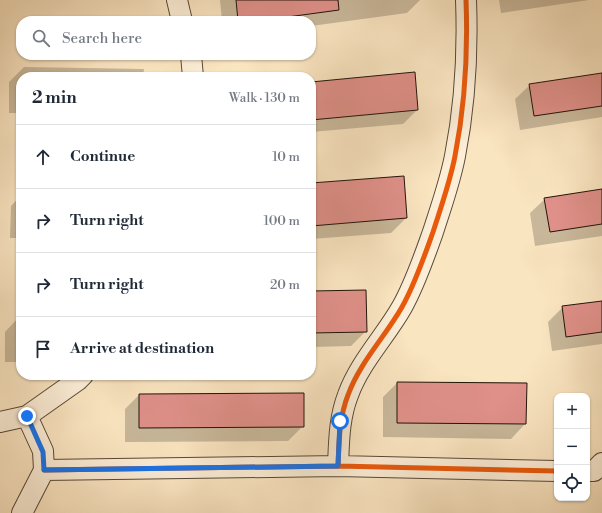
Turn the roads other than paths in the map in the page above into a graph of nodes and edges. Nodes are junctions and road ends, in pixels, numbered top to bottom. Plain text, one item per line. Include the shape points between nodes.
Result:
1 (177, 0) edge
2 (466, 0) edge
3 (181, 16) edge
4 (191, 60) edge
5 (193, 72) edge
6 (78, 380) edge
7 (27, 416) junction
8 (0, 422) edge
9 (602, 463) edge
10 (338, 466) junction
11 (44, 470) junction
12 (554, 471) edge
13 (590, 471) edge
14 (22, 513) edge

1 - 3 street
2 - 10 street via 468,44 463,100 455,156 444,199 424,258 402,307 366,360 348,394 340,421
4 - 5 street
6 - 7 street
7 - 8 street
7 - 11 street via 43,452
9 - 13 street via 594,471
10 - 11 street
10 - 12 street
11 - 14 street

